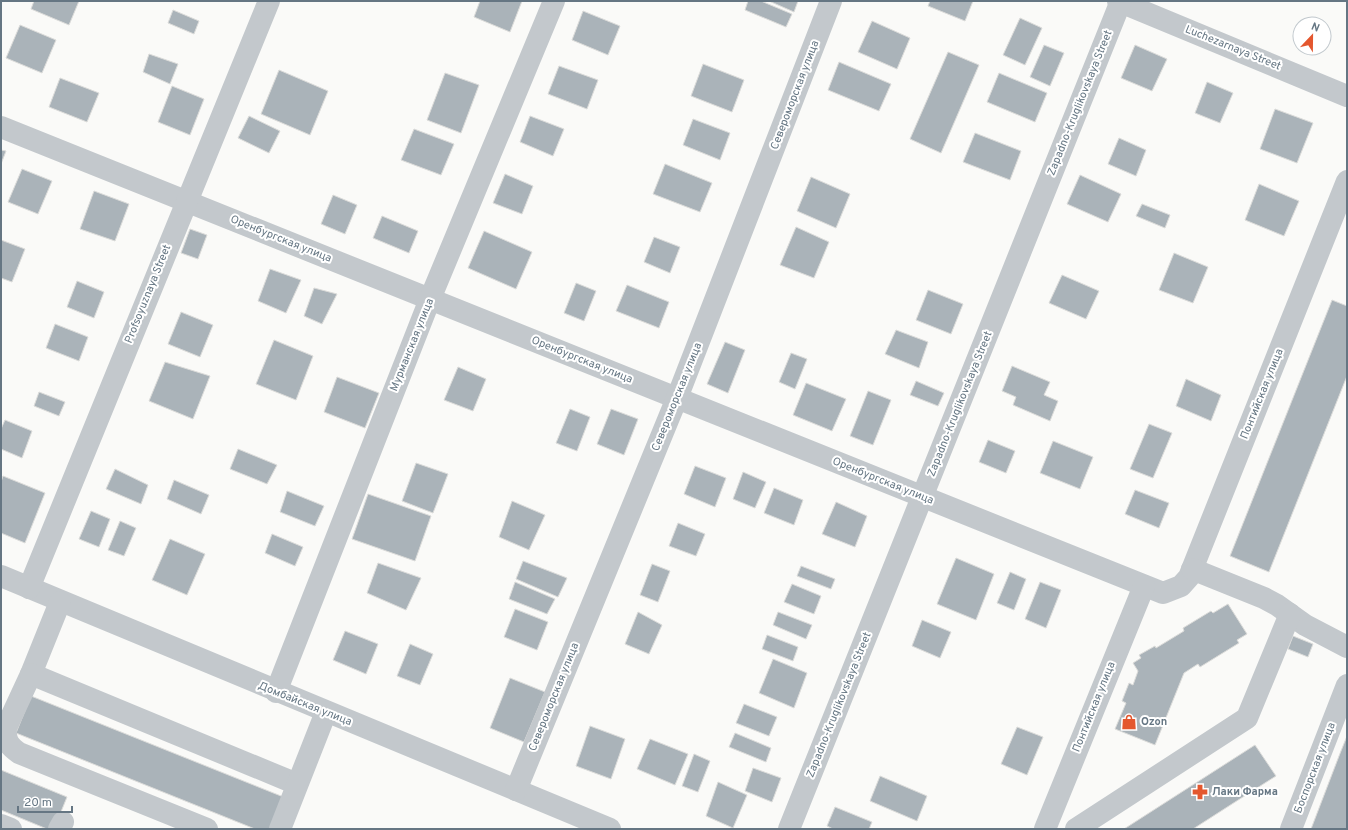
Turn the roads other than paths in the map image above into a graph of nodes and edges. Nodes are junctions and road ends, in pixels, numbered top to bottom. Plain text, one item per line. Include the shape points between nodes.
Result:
1 (269, 1) edge
2 (554, 1) edge
3 (831, 1) edge
4 (1120, 1) edge
5 (1347, 96) edge
6 (1, 127) edge
7 (1347, 181) edge
8 (186, 201) junction
9 (430, 300) junction
10 (677, 398) junction
11 (922, 497) junction
12 (1192, 569) junction
13 (1, 576) edge
14 (29, 588) junction
15 (1154, 589) junction
16 (60, 602) junction
17 (1290, 614) junction
18 (1347, 647) edge
19 (31, 674) junction
20 (1347, 685) edge
21 (276, 692) junction
22 (326, 712) junction
23 (297, 784) junction
24 (516, 790) junction
25 (1, 825) edge
26 (10, 829) edge
27 (207, 829) edge
28 (280, 829) edge
29 (610, 829) edge
30 (789, 829) edge
31 (1045, 829) edge
32 (1076, 829) edge
33 (1291, 829) edge

1 - 8 street, Profsoyuznaya Street
2 - 9 street, Мурманская улица
3 - 10 street, Североморская улица
4 - 5 street, Luchezarnaya Street
4 - 11 street, Zapadno-Kruglikovskaya Street
6 - 8 street, Оренбургская улица
7 - 12 street, Понтийская улица
8 - 9 street, Оренбургская улица
8 - 14 street, Profsoyuznaya Street
9 - 10 street, Оренбургская улица
9 - 21 street, Мурманская улица
10 - 11 street, Оренбургская улица
10 - 24 street, Североморская улица
11 - 15 street, Оренбургская улица
11 - 30 street, Zapadno-Kruglikovskaya Street
12 - 15 street, Понтийская улица via 1185,582 1172,590
12 - 17 street via 1264,598
13 - 14 street, Домбайская улица
14 - 16 street, Домбайская улица
15 - 31 street, Понтийская улица
16 - 19 street
16 - 21 street, Домбайская улица
17 - 18 street via 1305,625
17 - 32 street via 1247,718
19 - 23 street
19 - 27 street via 6,728 5,738 11,748
20 - 33 street, Боспорская улица
21 - 22 street, Домбайская улица
22 - 23 street
22 - 24 street, Домбайская улица
23 - 28 street
24 - 29 street, Домбайская улица
25 - 26 street

